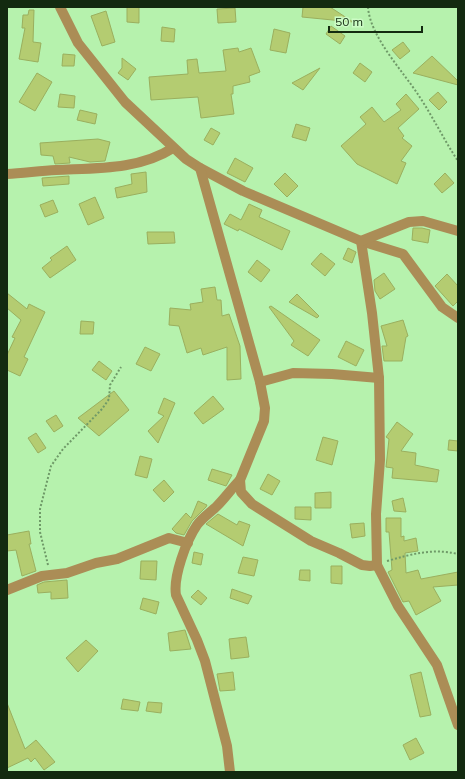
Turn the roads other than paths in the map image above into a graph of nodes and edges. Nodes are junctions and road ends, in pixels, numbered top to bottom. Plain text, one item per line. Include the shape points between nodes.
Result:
1 (60, 7) edge
2 (173, 148) junction
3 (200, 168) junction
4 (7, 174) edge
5 (458, 231) edge
6 (361, 241) junction
7 (458, 318) edge
8 (379, 378) junction
9 (260, 382) junction
10 (240, 480) junction
11 (188, 543) junction
12 (377, 565) junction
13 (7, 590) edge
14 (458, 725) edge
15 (230, 772) edge

1 - 2 street via 78,43 125,102
2 - 3 street
2 - 4 street via 151,159 119,167
3 - 6 street via 243,191
3 - 9 street
5 - 6 street via 424,221 409,222
6 - 7 street via 403,254 442,307
6 - 8 street
8 - 9 street via 293,373
8 - 12 street
9 - 10 street via 265,408 264,421
10 - 11 street via 219,505 198,524
10 - 12 street via 241,492 252,504 311,541 362,565
11 - 13 street via 169,538 117,559 67,573 50,574
11 - 15 street via 175,583 176,595 205,661 227,746
12 - 14 street via 398,606 437,665

